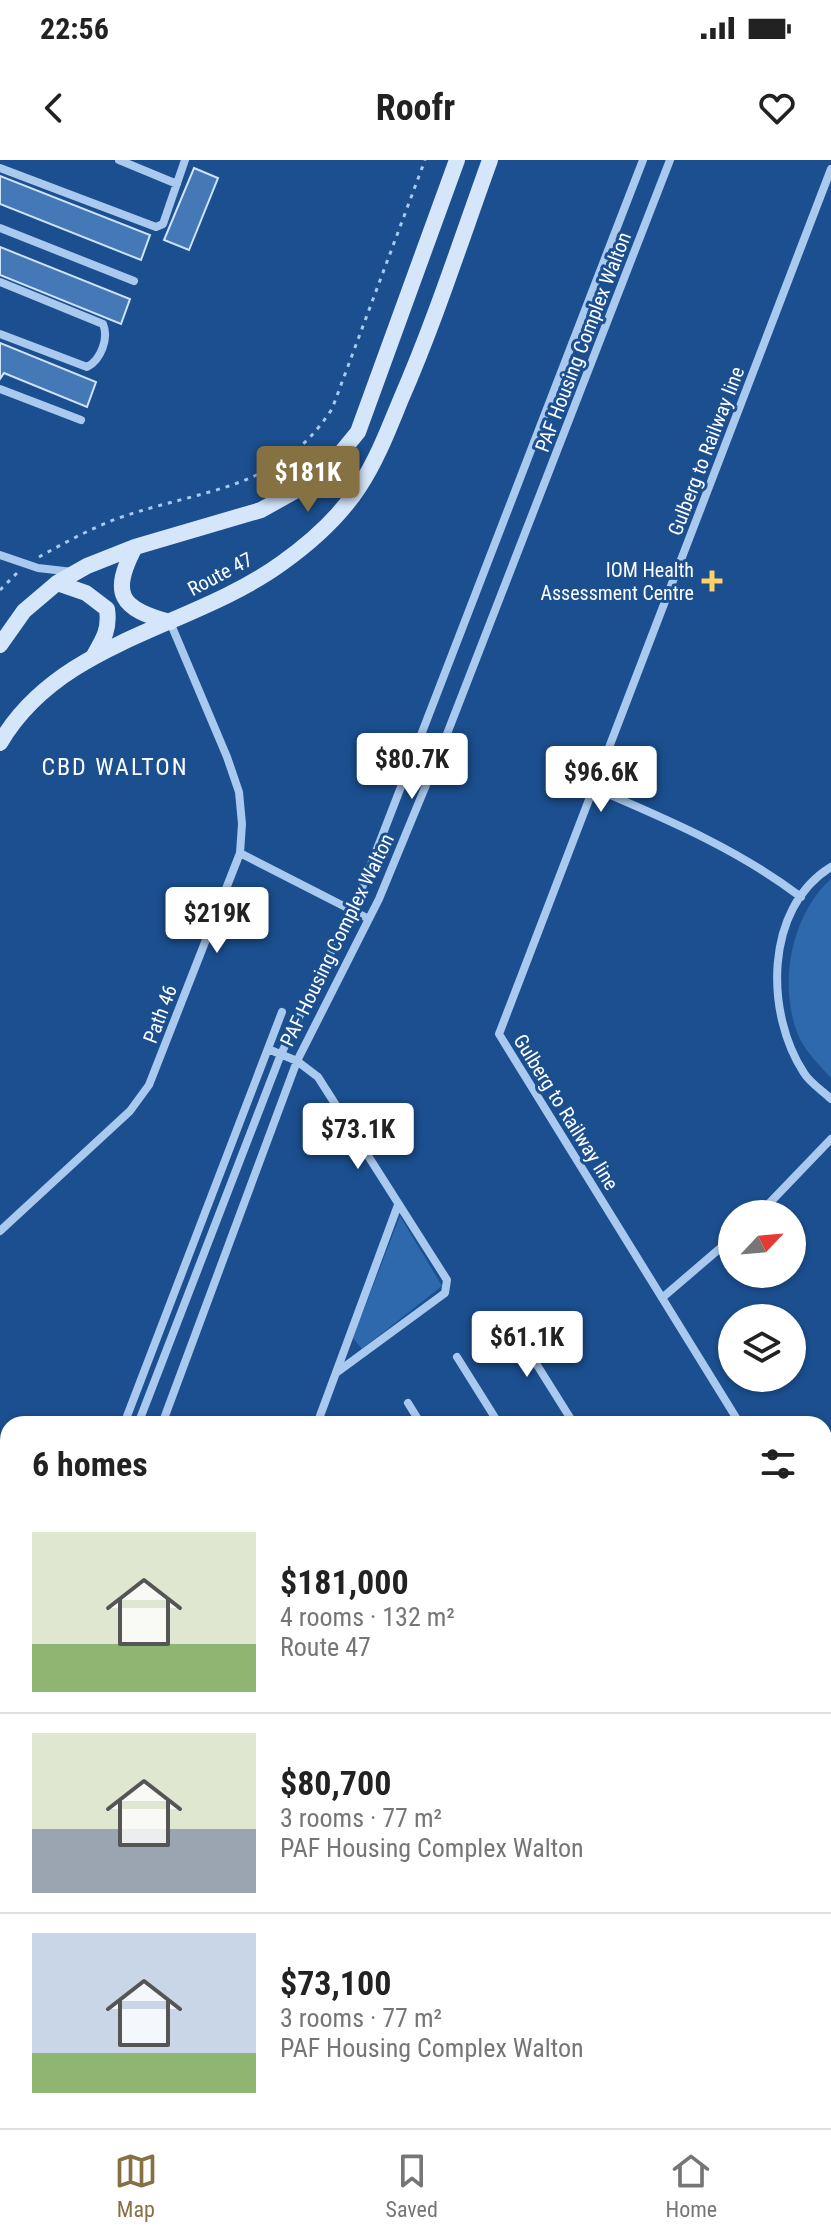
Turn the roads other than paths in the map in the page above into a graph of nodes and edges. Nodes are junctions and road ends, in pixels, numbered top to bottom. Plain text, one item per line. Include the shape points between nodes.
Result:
1 (119, 160) edge
2 (185, 160) edge
3 (457, 160) edge
4 (490, 160) edge
5 (643, 160) edge
6 (670, 160) edge
7 (0, 168) edge
8 (830, 172) edge
9 (177, 184) junction
10 (831, 192) edge
11 (0, 228) edge
12 (134, 281) dead end
13 (0, 282) edge
14 (0, 334) edge
15 (0, 389) edge
16 (81, 420) dead end
17 (135, 547) junction
18 (0, 555) edge
19 (77, 572) junction
20 (57, 583) junction
21 (170, 622) junction
22 (0, 645) edge
23 (93, 657) junction
24 (0, 743) edge
25 (594, 788) junction
26 (240, 853) junction
27 (831, 867) edge
28 (801, 897) junction
29 (352, 908) junction
30 (369, 919) junction
31 (282, 1012) dead end
32 (268, 1049) junction
33 (281, 1054) junction
34 (297, 1061) junction
35 (831, 1099) edge
36 (831, 1139) edge
37 (772, 1200) edge
38 (398, 1205) junction
39 (0, 1231) edge
40 (718, 1250) edge
41 (662, 1298) junction
42 (507, 1317) dead end
43 (457, 1357) dead end
44 (336, 1373) junction
45 (408, 1403) dead end
46 (127, 1416) edge
47 (141, 1416) edge
48 (165, 1416) edge
49 (320, 1416) edge
50 (416, 1416) edge
51 (494, 1416) edge
52 (569, 1416) edge
53 (735, 1416) edge

1 - 9 street
2 - 9 street
3 - 17 street via 358,432 322,476 261,510
4 - 21 street, Route 47 via 417,363 359,487 332,520 281,564
5 - 29 street, PAF Housing Complex Walton
6 - 30 street, PAF Housing Complex Walton via 451,725
7 - 9 street via 156,227 163,224
8 - 10 street
8 - 25 street, Gulberg to Railway line
11 - 12 street
13 - 14 street via 103,324 106,330 103,348 87,367
15 - 16 street
17 - 19 street
17 - 21 street via 120,579 122,596 132,608
18 - 19 street
19 - 20 street
20 - 22 street via 24,611
20 - 23 street via 86,593 107,609 106,636
21 - 23 street, Route 47
21 - 26 street, Path 46 via 239,792
23 - 24 street, Route 47 via 48,686 15,717
25 - 28 street via 755,863
25 - 41 street, Gulberg to Railway line via 499,1034
26 - 29 street
26 - 39 street, Path 46 via 149,1085 130,1111
27 - 28 street
28 - 35 street via 776,971 781,1020 805,1074
29 - 30 street
29 - 33 street, PAF Housing Complex Walton
30 - 34 street, PAF Housing Complex Walton
31 - 32 street
32 - 33 street
32 - 46 street
33 - 34 street
33 - 47 street, PAF Housing Complex Walton
34 - 38 street via 318,1077
34 - 48 street, PAF Housing Complex Walton
36 - 37 street
38 - 44 street
38 - 44 street via 448,1289
40 - 41 street
41 - 53 street, Gulberg to Railway line
42 - 52 street
43 - 51 street
44 - 49 street
45 - 50 street

